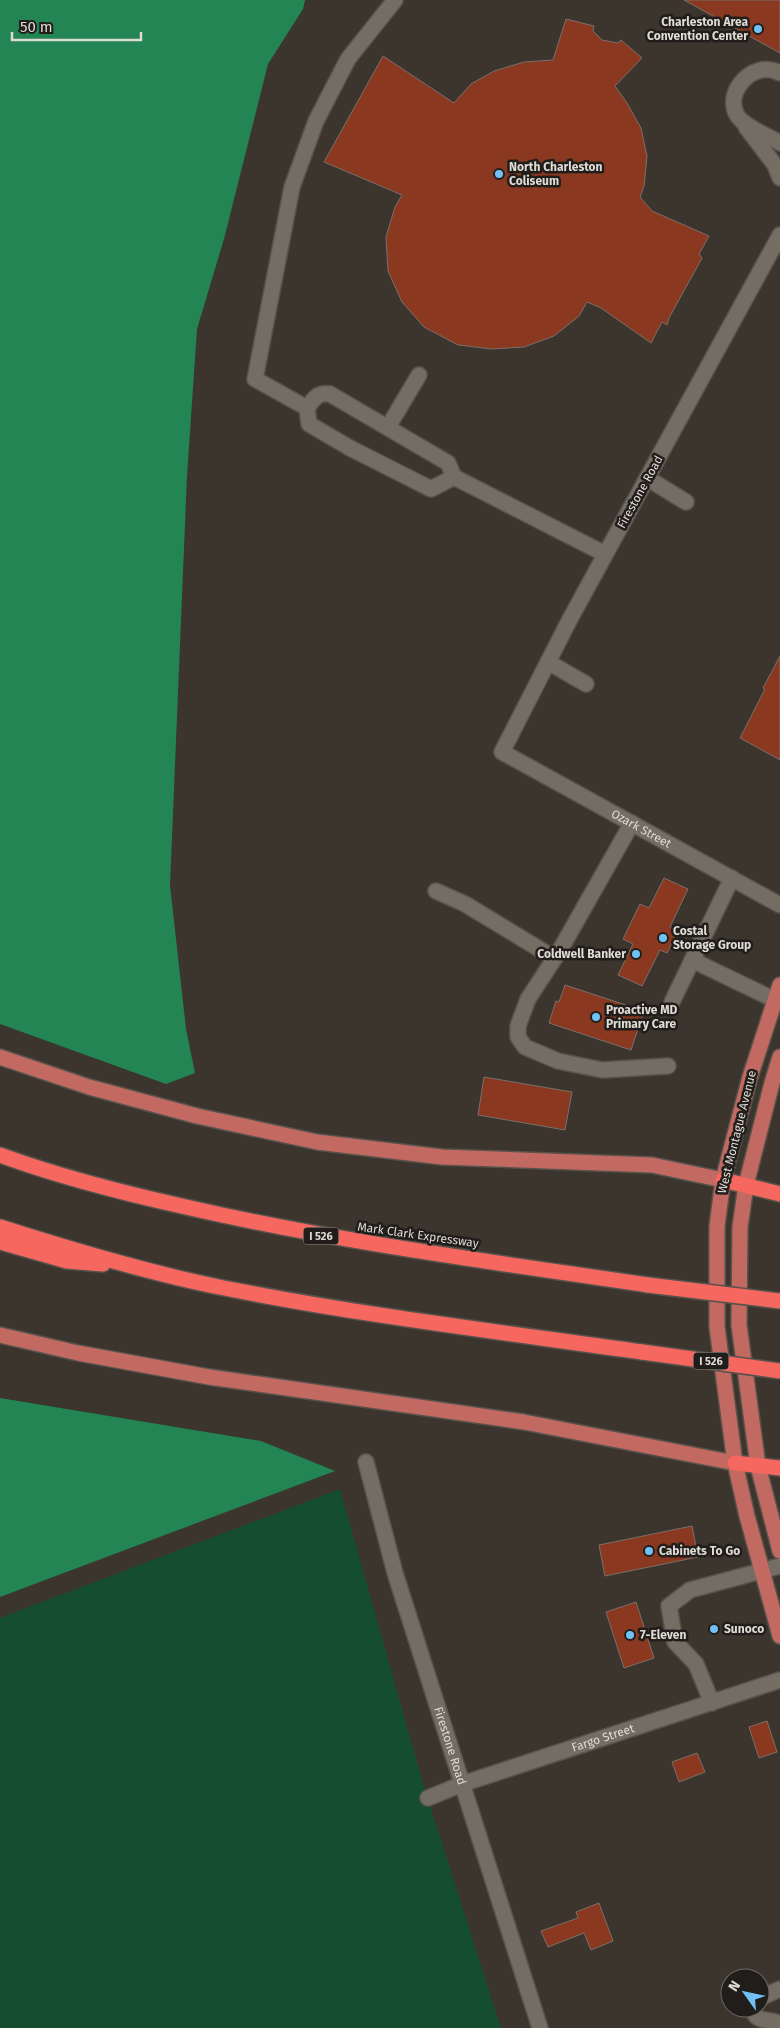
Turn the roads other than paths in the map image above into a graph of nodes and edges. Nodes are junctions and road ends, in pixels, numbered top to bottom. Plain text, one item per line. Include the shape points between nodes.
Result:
1 (395, 0) edge
2 (780, 74) edge
3 (742, 121) junction
4 (780, 143) edge
5 (780, 178) edge
6 (780, 235) edge
7 (774, 260) edge
8 (419, 375) dead end
9 (307, 408) junction
10 (388, 427) junction
11 (454, 477) junction
12 (647, 478) junction
13 (686, 502) dead end
14 (605, 554) junction
15 (548, 662) junction
16 (586, 684) dead end
17 (502, 752) joint
18 (632, 823) junction
19 (732, 878) junction
20 (436, 891) dead end
21 (780, 904) edge
22 (554, 958) junction
23 (692, 960) junction
24 (780, 985) edge
25 (775, 1000) junction
26 (672, 1002) dead end
27 (0, 1057) edge
28 (780, 1057) edge
29 (668, 1066) dead end
30 (0, 1155) edge
31 (723, 1180) junction
32 (746, 1185) junction
33 (780, 1194) edge
34 (0, 1227) edge
35 (0, 1242) edge
36 (149, 1269) junction
37 (780, 1302) edge
38 (0, 1335) edge
39 (780, 1370) edge
40 (366, 1462) dead end
41 (735, 1463) junction
42 (758, 1466) junction
43 (780, 1468) edge
44 (780, 1551) edge
45 (780, 1566) edge
46 (762, 1572) junction
47 (780, 1636) edge
48 (780, 1680) edge
49 (712, 1703) junction
50 (462, 1784) junction
51 (428, 1798) dead end
52 (757, 2018) edge
53 (780, 2024) edge
54 (540, 2028) edge

1 - 9 street via 348,59 316,121 292,187 255,378
2 - 3 street via 760,69 740,84 735,106
3 - 4 street
3 - 5 street via 775,165
6 - 7 street, Firestone Road
7 - 12 street, Firestone Road
8 - 10 street
9 - 10 street via 316,395 330,394
9 - 11 street via 309,424 431,489
10 - 11 street via 448,463
11 - 14 street
12 - 13 street
12 - 14 street, Firestone Road
14 - 15 street, Firestone Road
15 - 16 street
15 - 17 street, Firestone Road
17 - 18 street, Ozark Street
18 - 19 street, Ozark Street
18 - 22 street
19 - 21 street, Ozark Street
19 - 23 street
20 - 22 street via 465,904
22 - 29 street via 528,999 518,1026 518,1036 525,1047 558,1061 602,1070
23 - 25 street
23 - 26 street
24 - 25 main road, West Montague Avenue
25 - 31 main road, West Montague Avenue via 750,1077
27 - 31 main road via 98,1090 317,1142 442,1157 652,1166
28 - 32 main road, West Montague Avenue
30 - 37 highway, Mark Clark Expressway / I 526, bridge via 121,1192 252,1223 648,1285
31 - 32 highway
31 - 41 main road, West Montague Avenue via 717,1226 716,1327
32 - 33 highway
32 - 42 main road, West Montague Avenue via 740,1228 739,1325
34 - 36 highway, I 526
35 - 36 highway via 67,1261
36 - 39 highway, I 526, bridge via 218,1286 365,1313
38 - 41 main road via 209,1377 524,1422
40 - 50 street, Firestone Road via 395,1573
41 - 42 highway
41 - 46 main road, West Montague Avenue
42 - 43 highway
42 - 44 main road, West Montague Avenue
45 - 46 street
46 - 47 main road, West Montague Avenue
46 - 49 street via 690,1590 669,1606 675,1642 696,1664
48 - 49 street, Fargo Street
49 - 50 street, Fargo Street
50 - 51 street, Fargo Street
50 - 54 street, Firestone Road
52 - 53 street

